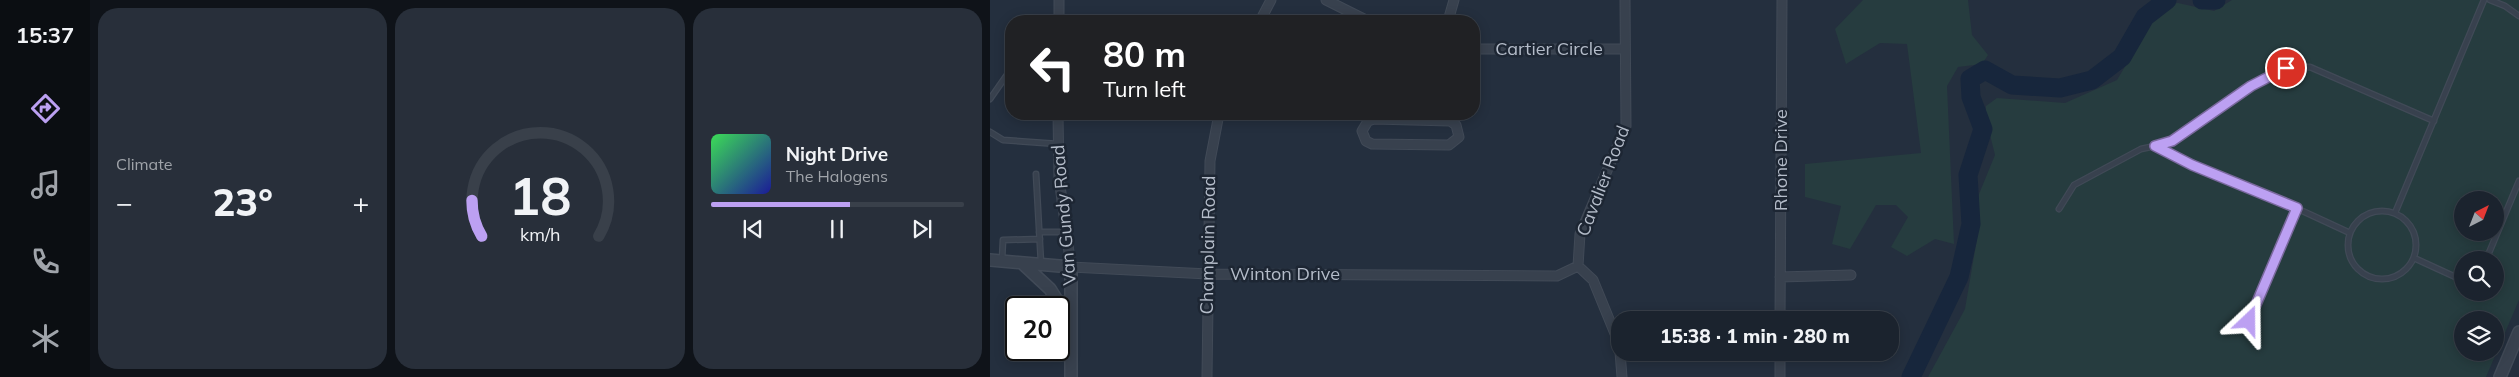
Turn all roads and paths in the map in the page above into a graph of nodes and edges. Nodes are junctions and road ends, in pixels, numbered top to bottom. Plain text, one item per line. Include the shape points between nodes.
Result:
1 (1059, 0) edge
2 (1271, 0) edge
3 (1326, 0) edge
4 (1454, 0) edge
5 (1625, 0) edge
6 (1782, 0) edge
7 (2484, 0) edge
8 (2490, 0) edge
9 (1058, 15) edge
10 (1263, 15) edge
11 (1356, 15) edge
12 (1450, 15) edge
13 (2519, 16) edge
14 (1624, 49) junction
15 (1480, 50) edge
16 (1005, 77) edge
17 (990, 98) edge
18 (1058, 120) edge
19 (1218, 120) edge
20 (1379, 120) edge
21 (1444, 120) edge
22 (2434, 121) junction
23 (990, 132) edge
24 (1058, 144) junction
25 (2155, 146) junction
26 (1036, 174) dead end
27 (2519, 181) edge
28 (2297, 208) junction
29 (2059, 209) dead end
30 (2395, 213) junction
31 (1039, 232) junction
32 (1066, 232) junction
33 (2350, 233) junction
34 (1040, 239) junction
35 (2490, 251) edge
36 (2414, 258) junction
37 (990, 260) edge
38 (1002, 261) junction
39 (1022, 263) junction
40 (1041, 265) junction
41 (1578, 266) junction
42 (1071, 267) junction
43 (1208, 274) junction
44 (1850, 275) dead end
45 (2454, 276) edge
46 (1780, 277) junction
47 (1780, 311) edge
48 (2249, 321) dead end
49 (1071, 322) junction
50 (1611, 324) edge
51 (2519, 332) edge
52 (1621, 361) edge
53 (1780, 361) edge
54 (1071, 377) edge
55 (1207, 377) edge
56 (1622, 377) edge
57 (1780, 377) edge
58 (2500, 377) edge

1 - 9 street
2 - 10 street
3 - 11 street
4 - 12 street
5 - 14 street, Cavalier Road
6 - 46 street, Rhone Drive
7 - 22 lane
8 - 13 lane
14 - 15 street, Cartier Circle
14 - 41 street, Cavalier Road via 1626,126 1580,234
16 - 17 lane
18 - 24 street, Van Gundy Road
19 - 43 street, Champlain Road via 1210,161
20 - 21 street via 1368,121 1362,130 1366,141 1378,145 1449,145 1459,137 1456,125
22 - 25 lane via 2310,67 2286,68 2251,86 2172,141
22 - 30 lane
23 - 24 lane via 1003,140
24 - 32 street, Van Gundy Road
25 - 28 lane via 2192,165
25 - 29 lane via 2141,149 2074,185
26 - 31 lane
27 - 35 lane
28 - 33 lane
28 - 48 lane
30 - 33 lane via 2371,212 2360,218
30 - 36 lane via 2411,227 2416,242
31 - 32 lane
31 - 34 lane
32 - 42 street, Van Gundy Road
33 - 36 lane via 2348,250 2351,261 2369,277 2391,278 2405,270
34 - 38 lane via 1003,240
34 - 40 lane
36 - 45 lane
37 - 38 street, Winton Drive
38 - 39 street, Winton Drive
39 - 40 street, Winton Drive
39 - 49 street via 1050,289
40 - 42 street, Winton Drive
41 - 43 street, Winton Drive via 1557,276
41 - 50 street via 1593,280
42 - 43 street, Winton Drive
42 - 49 street, Van Gundy Road
43 - 55 street, Champlain Road
44 - 46 street
46 - 47 street, Rhone Drive
49 - 54 street, Van Gundy Road
51 - 58 street
52 - 56 street
53 - 57 street

